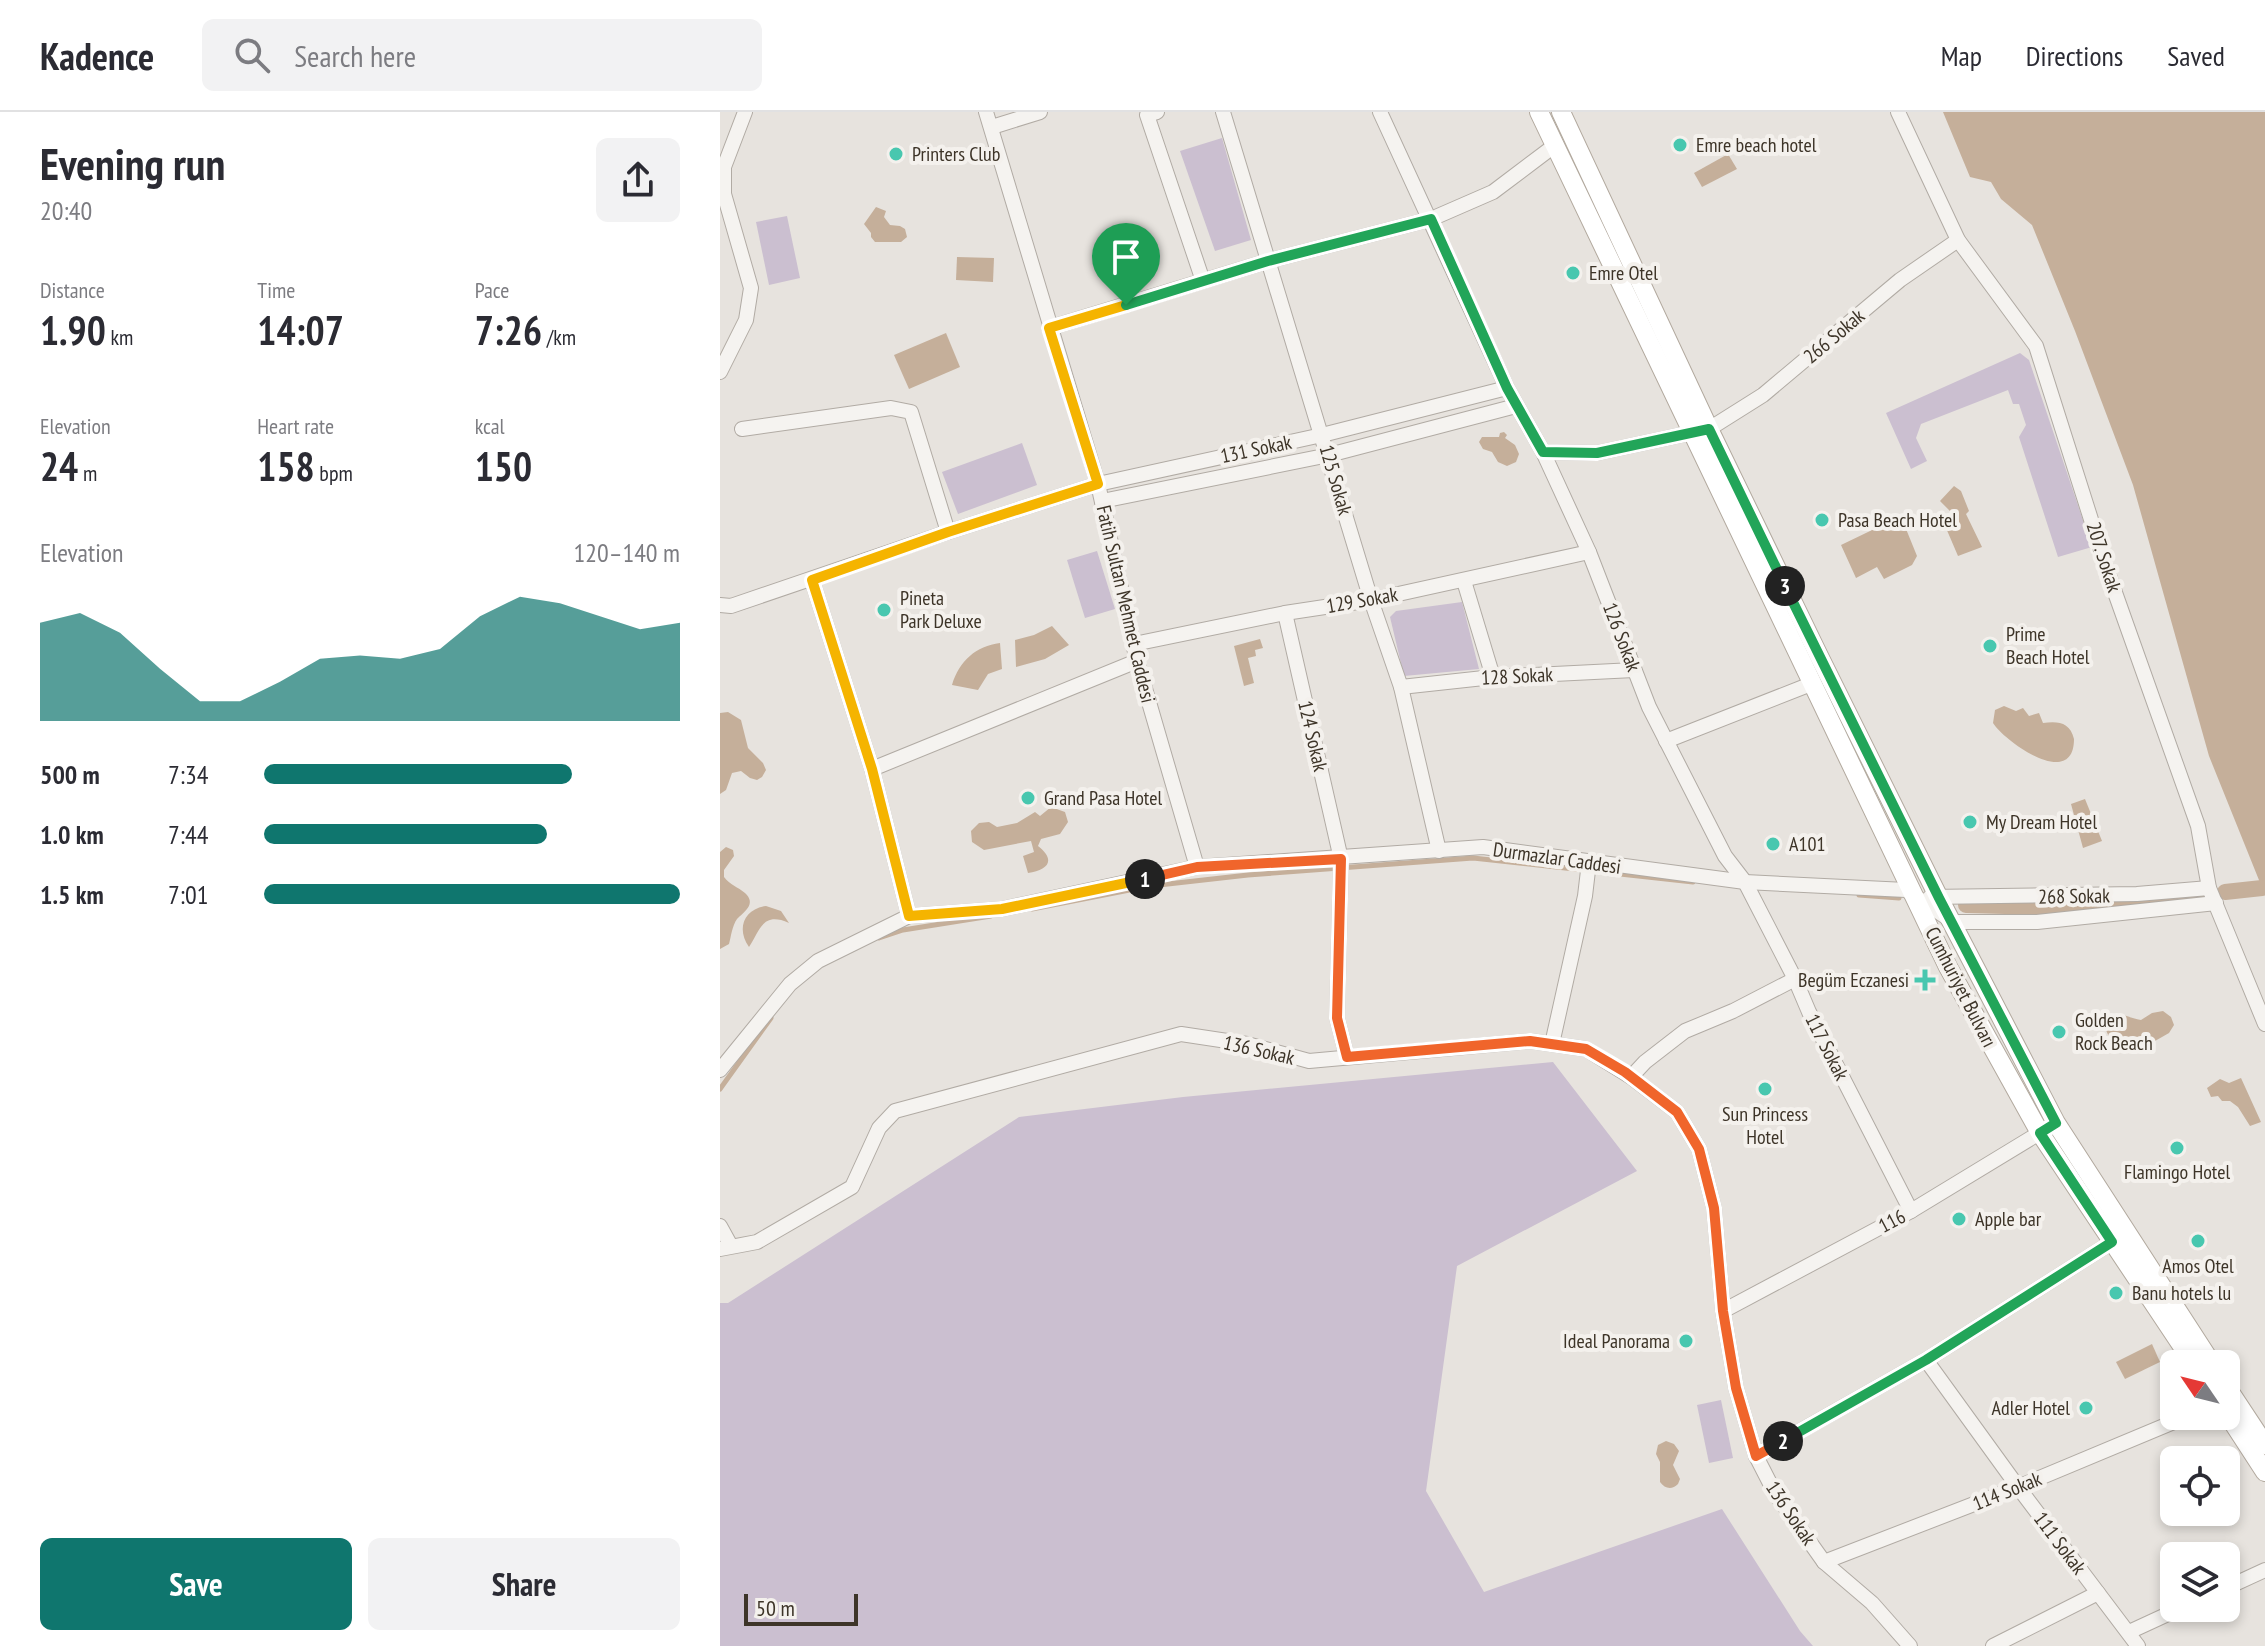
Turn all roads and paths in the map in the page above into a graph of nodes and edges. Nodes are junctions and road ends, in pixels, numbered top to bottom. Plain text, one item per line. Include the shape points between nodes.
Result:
1 (745, 112) edge
2 (986, 112) edge
3 (1040, 112) edge
4 (1157, 112) edge
5 (1223, 112) edge
6 (1380, 112) edge
7 (1539, 112) edge
8 (1561, 112) edge
9 (1898, 112) edge
10 (992, 127) junction
11 (1554, 146) junction
12 (1431, 219) junction
13 (1958, 240) junction
14 (1268, 261) junction
15 (1203, 281) junction
16 (1049, 328) junction
17 (720, 372) edge
18 (1507, 388) junction
19 (1516, 406) junction
20 (742, 429) dead end
21 (1701, 430) junction
22 (1322, 435) junction
23 (1543, 452) junction
24 (1329, 455) junction
25 (1098, 484) junction
26 (1102, 501) junction
27 (948, 532) junction
28 (1589, 552) junction
29 (812, 580) junction
30 (1464, 581) junction
31 (1371, 600) junction
32 (720, 605) edge
33 (1285, 613) junction
34 (1134, 644) junction
35 (1819, 656) junction
36 (1137, 661) junction
37 (1802, 667) junction
38 (1634, 670) junction
39 (1493, 677) junction
40 (1811, 684) junction
41 (1401, 687) junction
42 (1666, 741) junction
43 (872, 769) junction
44 (1439, 851) junction
45 (1341, 859) junction
46 (1589, 862) junction
47 (1197, 867) junction
48 (1745, 882) junction
49 (2209, 888) junction
50 (1916, 896) junction
51 (1939, 898) junction
52 (2216, 903) junction
53 (909, 916) junction
54 (1953, 922) junction
55 (1795, 979) junction
56 (2265, 1024) edge
57 (1552, 1044) junction
58 (1347, 1057) junction
59 (720, 1070) edge
60 (1631, 1077) junction
61 (2048, 1128) junction
62 (1911, 1211) junction
63 (720, 1226) edge
64 (2112, 1242) junction
65 (726, 1247) edge
66 (1723, 1311) junction
67 (2185, 1350) edge
68 (2202, 1350) edge
69 (1926, 1360) junction
70 (2240, 1407) edge
71 (2160, 1428) edge
72 (2238, 1430) edge
73 (2265, 1445) edge
74 (1756, 1456) junction
75 (2265, 1472) edge
76 (2018, 1487) junction
77 (1824, 1562) junction
78 (2265, 1570) edge
79 (2240, 1582) edge
80 (2098, 1593) junction
81 (2160, 1618) edge
82 (2129, 1632) junction
83 (1910, 1646) edge
84 (1993, 1646) edge
85 (2138, 1646) edge

1 - 17 street via 724,167 724,194 751,288 746,320
2 - 10 street, Fatih Sultan Mehmet Caddesi
3 - 10 street
4 - 15 street via 1147,115
5 - 14 street, 125 Sokak
6 - 12 street, 126 Sokak
7 - 11 main road, Cumhuriyet Bulvarı
8 - 21 main road, Cumhuriyet Bulvarı
9 - 13 street, 207. Sokak
10 - 16 street, Fatih Sultan Mehmet Caddesi
11 - 12 street via 1493,192
11 - 21 main road, Cumhuriyet Bulvarı
12 - 14 street
12 - 18 street, 126 Sokak
13 - 21 street, 266 Sokak via 1900,280 1763,395
13 - 49 street, 207. Sokak via 2036,346 2107,570 2198,826
14 - 15 street
14 - 22 street, 125 Sokak
15 - 16 street
16 - 25 street, Fatih Sultan Mehmet Caddesi
18 - 19 street, 126 Sokak
18 - 22 street, 131 Sokak
19 - 23 street, 126 Sokak
19 - 24 street
20 - 27 street via 891,408 911,412
21 - 23 street, 266 Sokak via 1597,453
21 - 35 main road, Cumhuriyet Bulvarı
21 - 37 main road, Cumhuriyet Bulvarı
22 - 24 street, 125 Sokak
22 - 25 street, 131 Sokak
23 - 28 street, 126 Sokak
24 - 26 street
24 - 31 street, 125 Sokak
25 - 26 street, Fatih Sultan Mehmet Caddesi
25 - 27 street, 131 Sokak
26 - 34 street, Fatih Sultan Mehmet Caddesi
27 - 29 street, 131 Sokak
28 - 30 street, 129 Sokak
28 - 38 street, 126 Sokak
29 - 32 street, 131 Sokak
29 - 43 street
30 - 31 street, 129 Sokak
30 - 39 street
31 - 33 street, 129 Sokak
31 - 41 street, 125 Sokak
33 - 34 street, 129 Sokak
33 - 45 street, 124 Sokak
34 - 36 street, Fatih Sultan Mehmet Caddesi
35 - 37 main road
35 - 51 main road, Cumhuriyet Bulvarı
36 - 43 street
36 - 47 street, Fatih Sultan Mehmet Caddesi
37 - 40 main road, Cumhuriyet Bulvarı
38 - 39 street, 128 Sokak
38 - 42 street, 126 Sokak
39 - 41 street, 128 Sokak
40 - 42 street
40 - 50 main road, Cumhuriyet Bulvarı
41 - 44 street, 125 Sokak
42 - 48 street, 126 Sokak via 1725,856
43 - 53 street
44 - 45 street, Durmazlar Caddesi
44 - 46 street, Durmazlar Caddesi via 1483,847
45 - 47 street, Durmazlar Caddesi
45 - 58 street, 124 Sokak via 1337,1018
46 - 48 street, Durmazlar Caddesi
46 - 57 street
47 - 53 street, Durmazlar Caddesi via 1002,909
48 - 50 street, Durmazlar Caddesi via 1906,890
48 - 55 street, 117 Sokak
49 - 51 street, 268 Sokak
49 - 52 street, 207. Sokak
50 - 51 street, 268 Sokak
50 - 54 street
50 - 61 main road, Cumhuriyet Bulvarı via 1948,967
51 - 54 main road, Cumhuriyet Bulvarı
52 - 54 street via 2037,922
52 - 56 street, 207. Sokak
53 - 59 street via 818,961 790,984
54 - 61 main road, Cumhuriyet Bulvarı
55 - 60 street via 1685,1031
55 - 62 street, 117 Sokak
57 - 58 street, 136 Sokak via 1530,1041
57 - 60 street, 136 Sokak via 1586,1049
58 - 65 street, 136 Sokak via 1309,1061 1181,1034 895,1111 879,1128 852,1187 757,1242
60 - 66 street, 136 Sokak via 1677,1112 1699,1149 1714,1208
61 - 62 street, 116
61 - 64 main road, Cumhuriyet Bulvarı
61 - 68 main road, Cumhuriyet Bulvarı
62 - 66 street, 116
63 - 65 street
64 - 67 main road, Cumhuriyet Bulvarı
64 - 69 street
66 - 74 street, 136 Sokak via 1736,1388
69 - 74 street
69 - 76 street, 111 Sokak
70 - 73 main road
71 - 76 street, 114 Sokak
72 - 75 main road
74 - 77 street, 136 Sokak
76 - 77 street, 114 Sokak
76 - 80 street, 111 Sokak
77 - 83 street, 136 Sokak via 1872,1603
78 - 79 street
80 - 82 street, 111 Sokak
80 - 84 street
81 - 82 street
82 - 85 street, 111 Sokak

